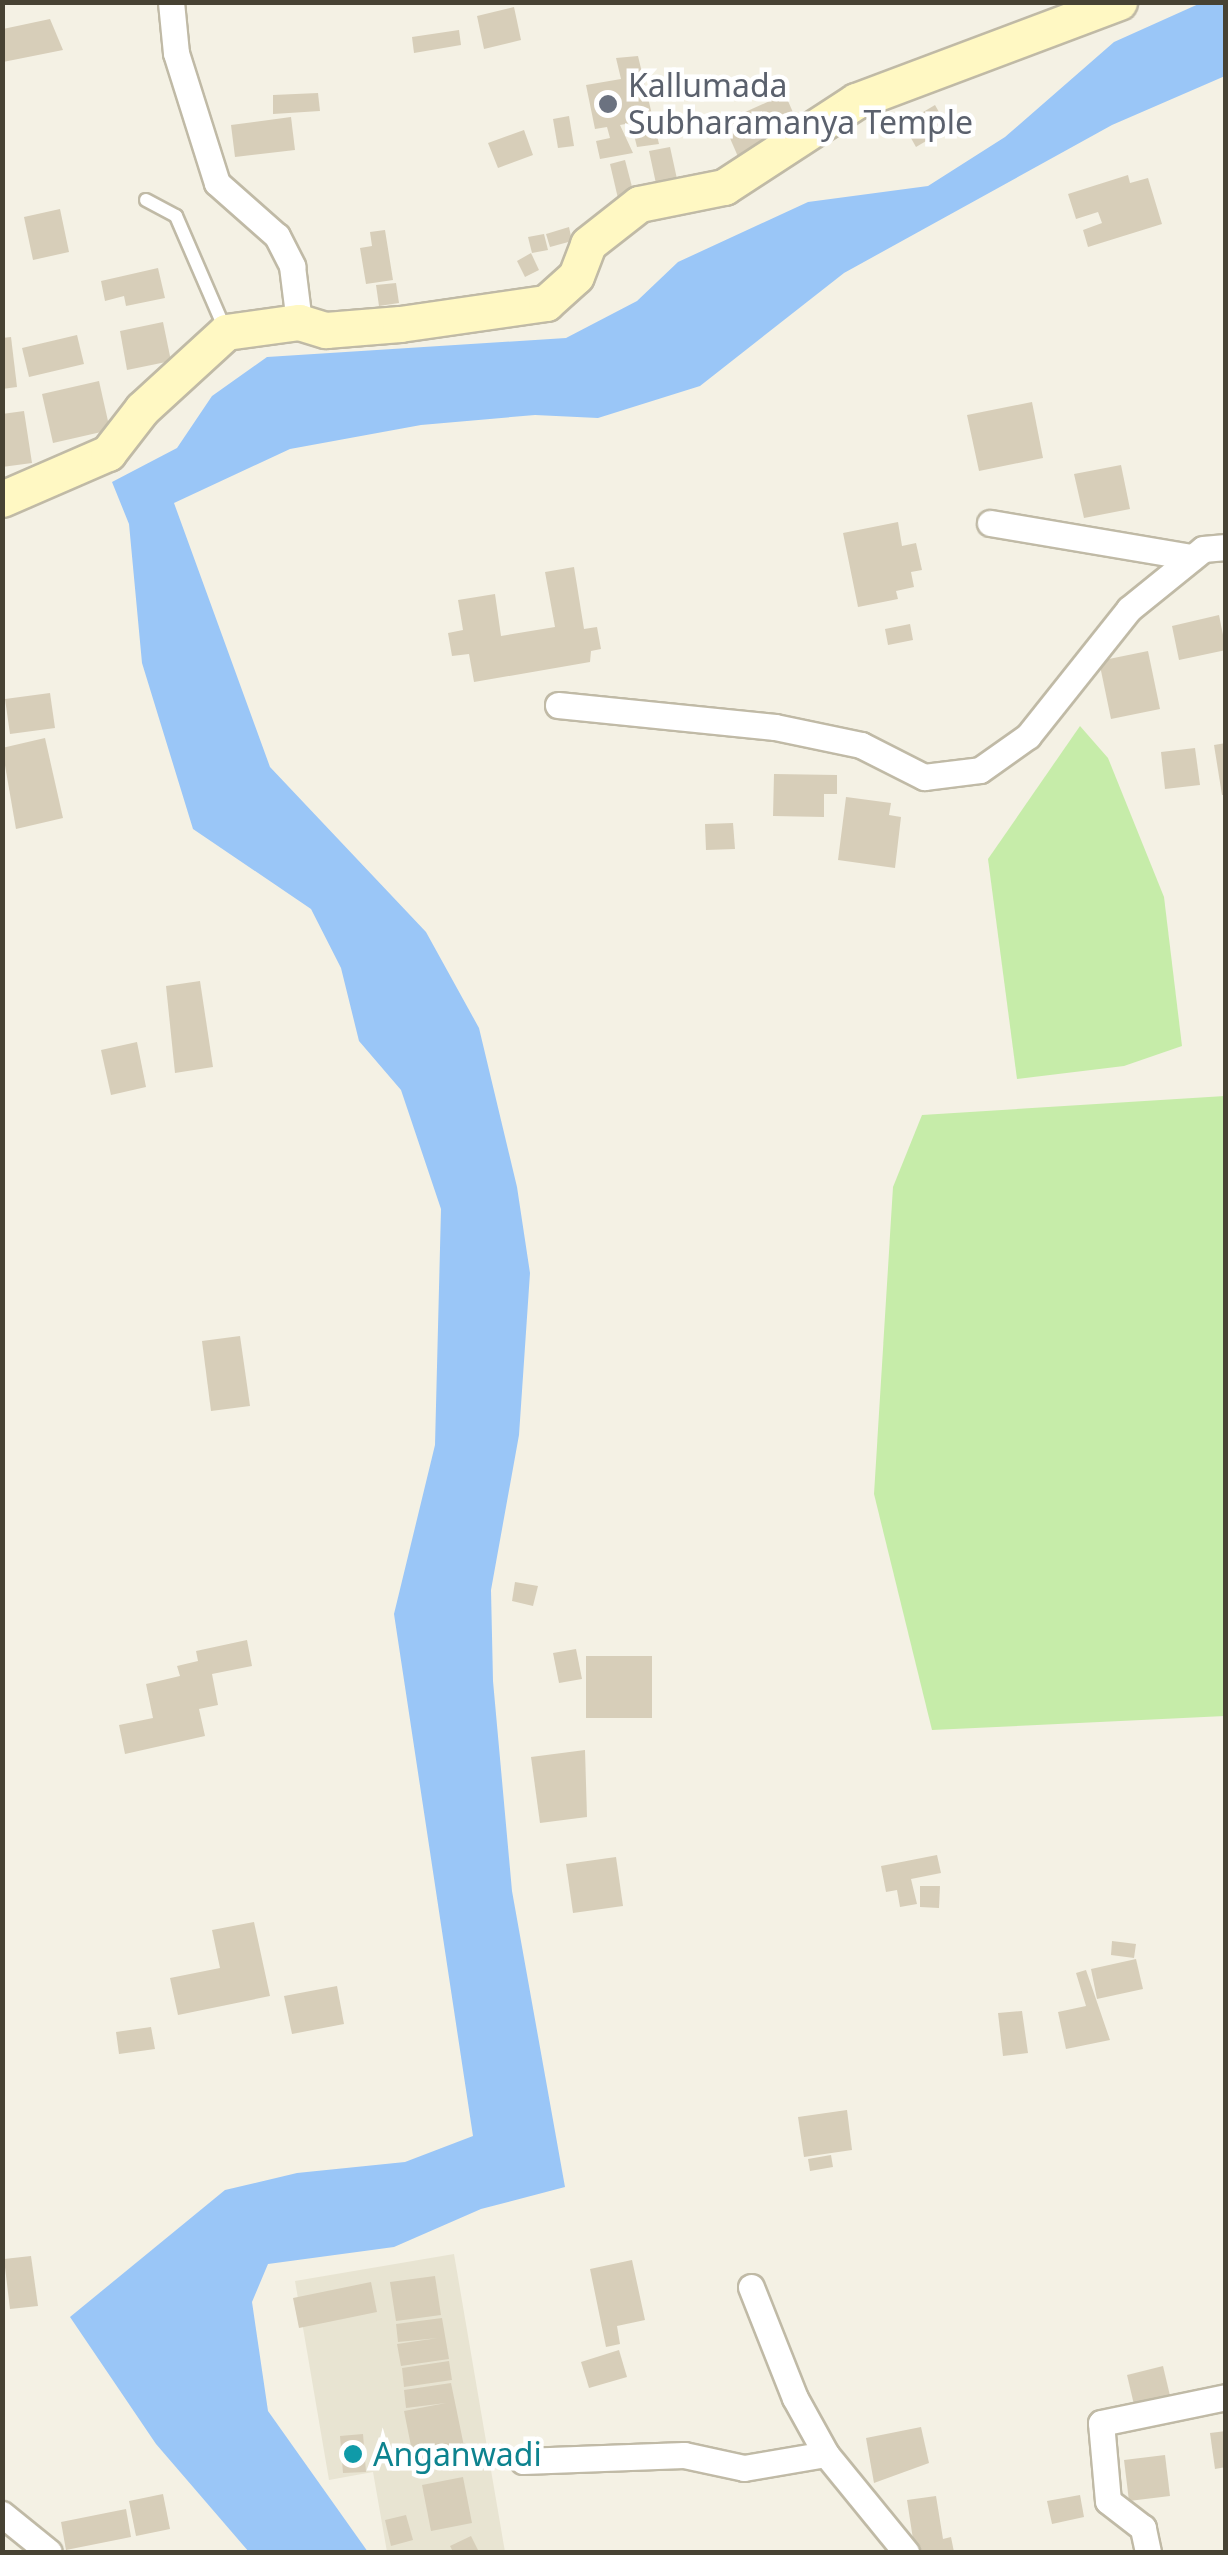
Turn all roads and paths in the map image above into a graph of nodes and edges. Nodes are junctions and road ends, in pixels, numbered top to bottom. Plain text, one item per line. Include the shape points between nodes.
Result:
1 (171, 2) edge
2 (1119, 2) edge
3 (146, 200) dead end
4 (299, 322) junction
5 (226, 332) junction
6 (2, 500) edge
7 (990, 523) dead end
8 (1226, 547) edge
9 (1192, 557) junction
10 (558, 705) dead end
11 (751, 2286) dead end
12 (1226, 2397) edge
13 (826, 2454) junction
14 (523, 2462) dead end
15 (2, 2514) edge
16 (49, 2552) edge
17 (906, 2552) edge
18 (1148, 2552) edge

1 - 4 street via 176,53 218,183 276,236 292,266
2 - 4 main road via 856,101 724,187 639,204 588,244 576,276 546,303 326,330
3 - 5 lane via 176,216
4 - 5 main road
5 - 6 main road via 142,409 108,452
7 - 9 street
8 - 9 street
9 - 10 street via 1129,609 1028,736 980,770 924,777 861,745 775,727
11 - 13 street
12 - 18 street via 1101,2424 1108,2501 1144,2528
13 - 14 street via 744,2468 684,2455
13 - 17 street
15 - 16 street

